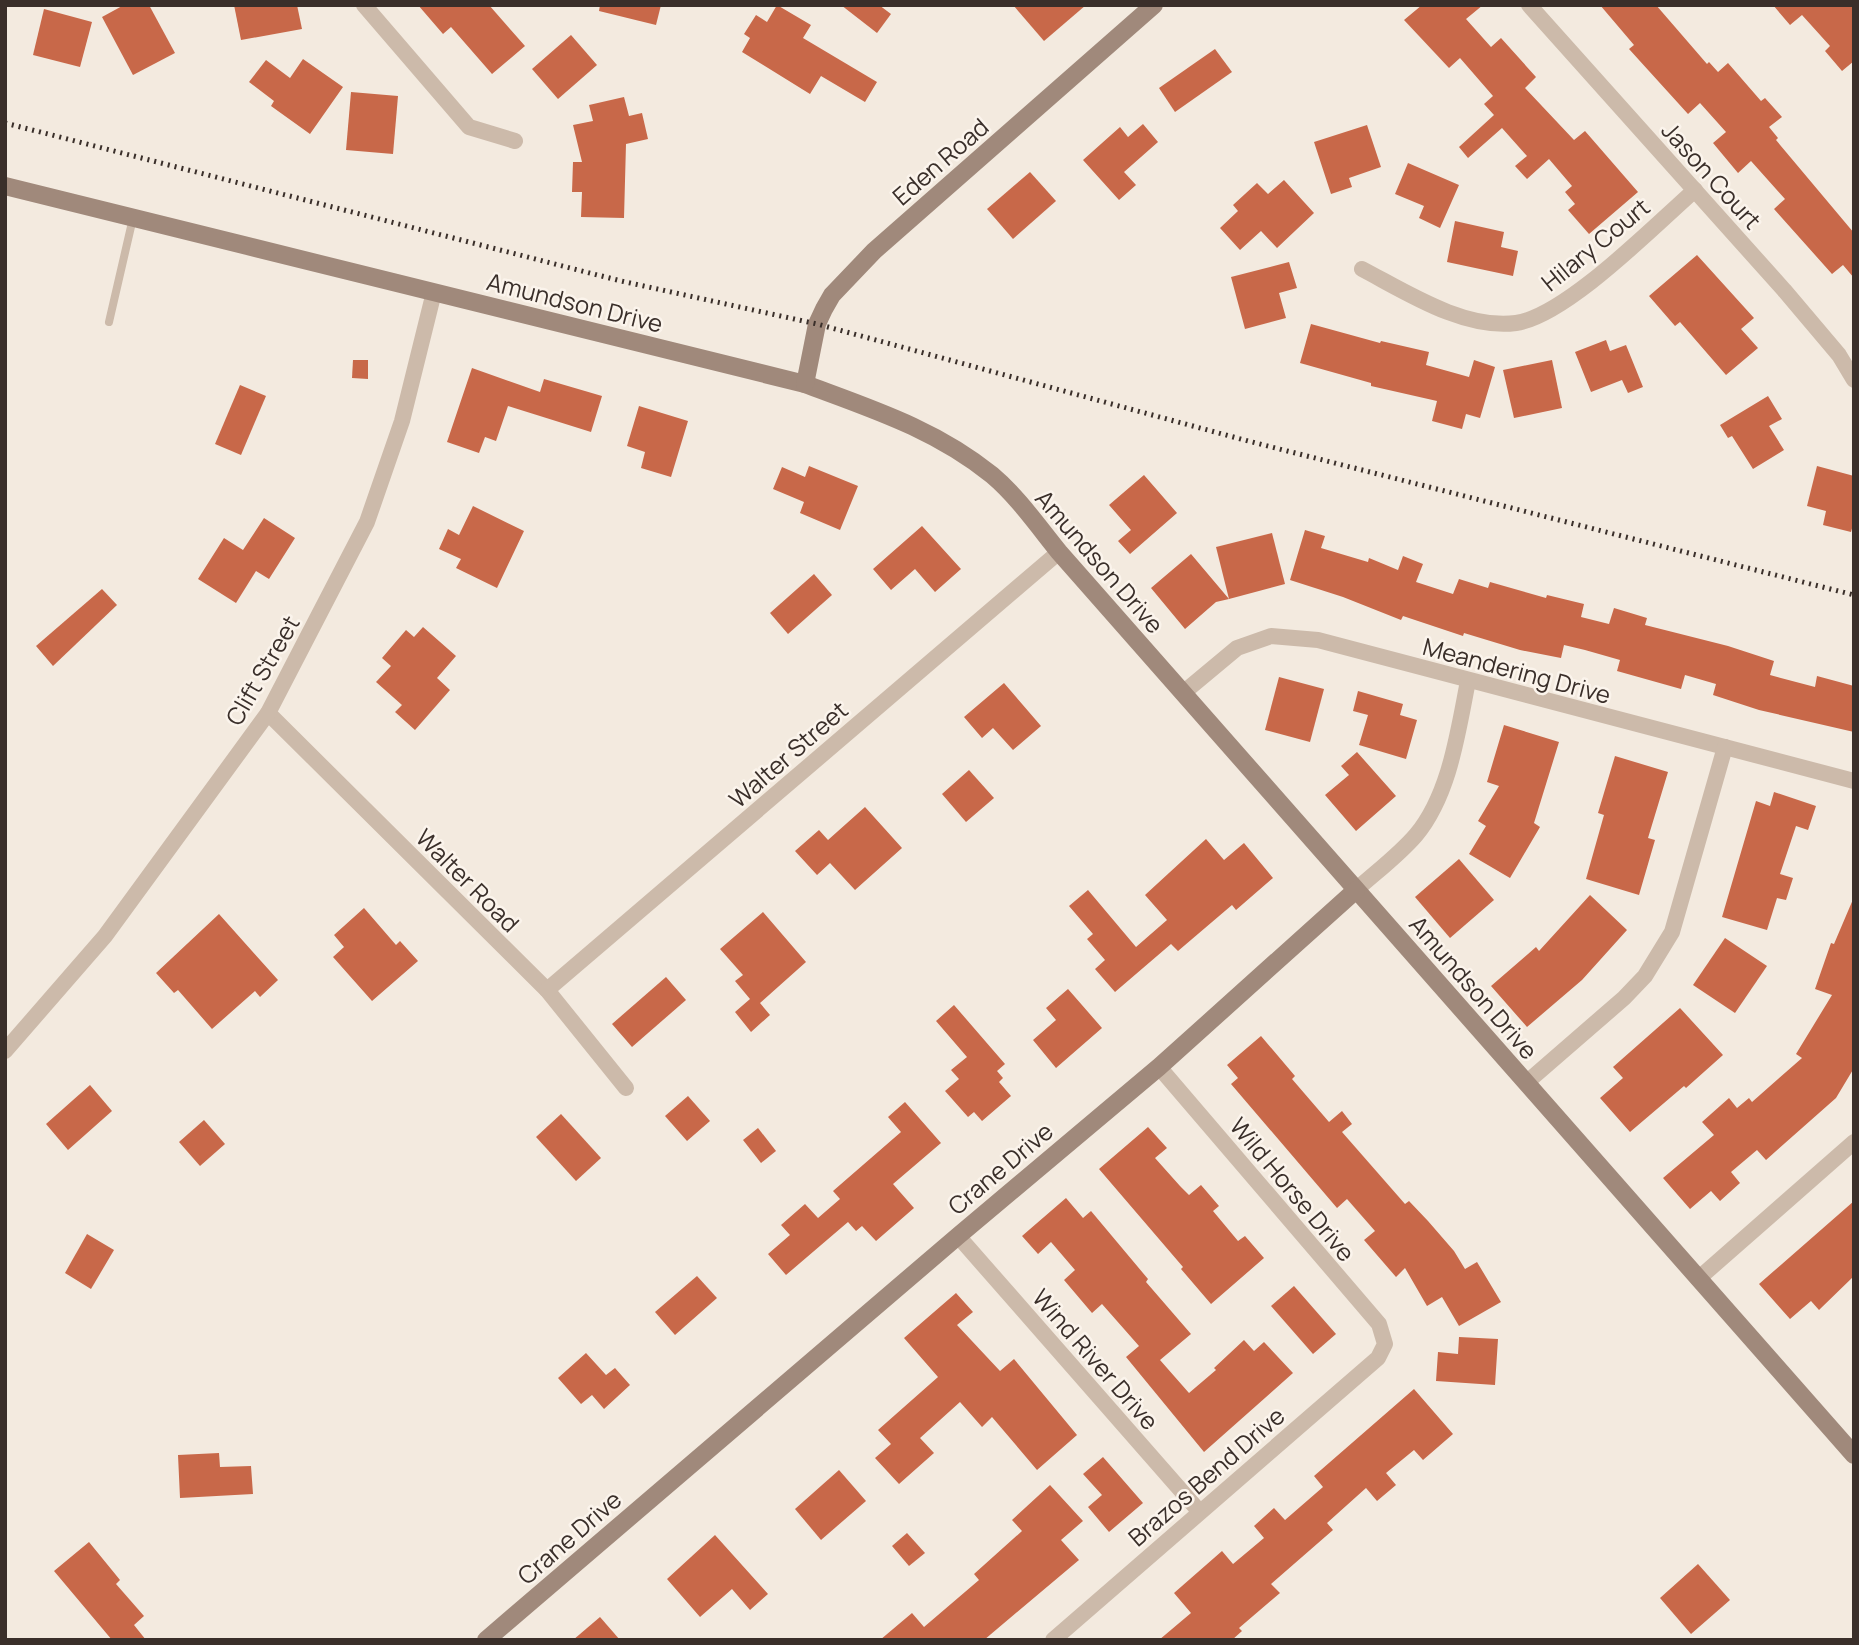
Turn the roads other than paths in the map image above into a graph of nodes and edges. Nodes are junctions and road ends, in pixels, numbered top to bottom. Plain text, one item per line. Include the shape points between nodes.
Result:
1 (364, 5) edge
2 (1154, 5) edge
3 (1529, 5) edge
4 (515, 141) dead end
5 (5, 186) edge
6 (1695, 190) junction
7 (133, 218) junction
8 (1362, 269) dead end
9 (433, 292) junction
10 (109, 322) dead end
11 (1854, 380) edge
12 (805, 384) junction
13 (1059, 552) junction
14 (1468, 681) junction
15 (1183, 693) junction
16 (268, 713) junction
17 (1725, 747) junction
18 (1854, 781) edge
19 (1356, 890) junction
20 (547, 990) junction
21 (5, 1051) edge
22 (1159, 1067) junction
23 (1526, 1083) junction
24 (626, 1088) dead end
25 (1854, 1142) edge
26 (958, 1236) junction
27 (1699, 1279) junction
28 (1385, 1344) joint
29 (1854, 1455) edge
30 (1199, 1511) junction
31 (486, 1640) edge
32 (1053, 1640) edge

1 - 4 street via 469,127
2 - 12 street, Eden Road via 874,251 832,295 817,324
3 - 6 street, Jason Court
5 - 7 street, Amundson Drive
6 - 8 street, Hilary Court via 1575,293 1544,313 1515,323 1468,318 1435,307
6 - 11 street, Jason Court via 1839,355
7 - 9 street, Amundson Drive
7 - 10 lane
9 - 12 street, Amundson Drive
9 - 16 street, Clift Street via 402,421 367,522
12 - 13 street, Amundson Drive via 907,422 948,443 994,477
13 - 15 street, Amundson Drive
13 - 20 street, Walter Street
14 - 15 street, Meandering Drive via 1318,640 1271,636 1237,648
14 - 17 street, Meandering Drive
14 - 19 street, Crane Drive via 1444,782 1430,814 1416,834
15 - 19 street, Amundson Drive
16 - 20 street, Walter Road
16 - 21 street, Clift Street via 105,936
17 - 18 street, Meandering Drive
17 - 23 street via 1672,932 1645,976 1624,998
19 - 22 street, Crane Drive
19 - 23 street, Amundson Drive
20 - 24 street, Walter Road
22 - 26 street, Crane Drive
22 - 28 street, Wild Horse Drive via 1378,1324
23 - 27 street, Amundson Drive
25 - 27 street
26 - 30 street, Wind River Drive
26 - 31 street, Crane Drive
27 - 29 street, Amundson Drive
28 - 30 street, Brazos Bend Drive via 1378,1358
30 - 32 street, Brazos Bend Drive

